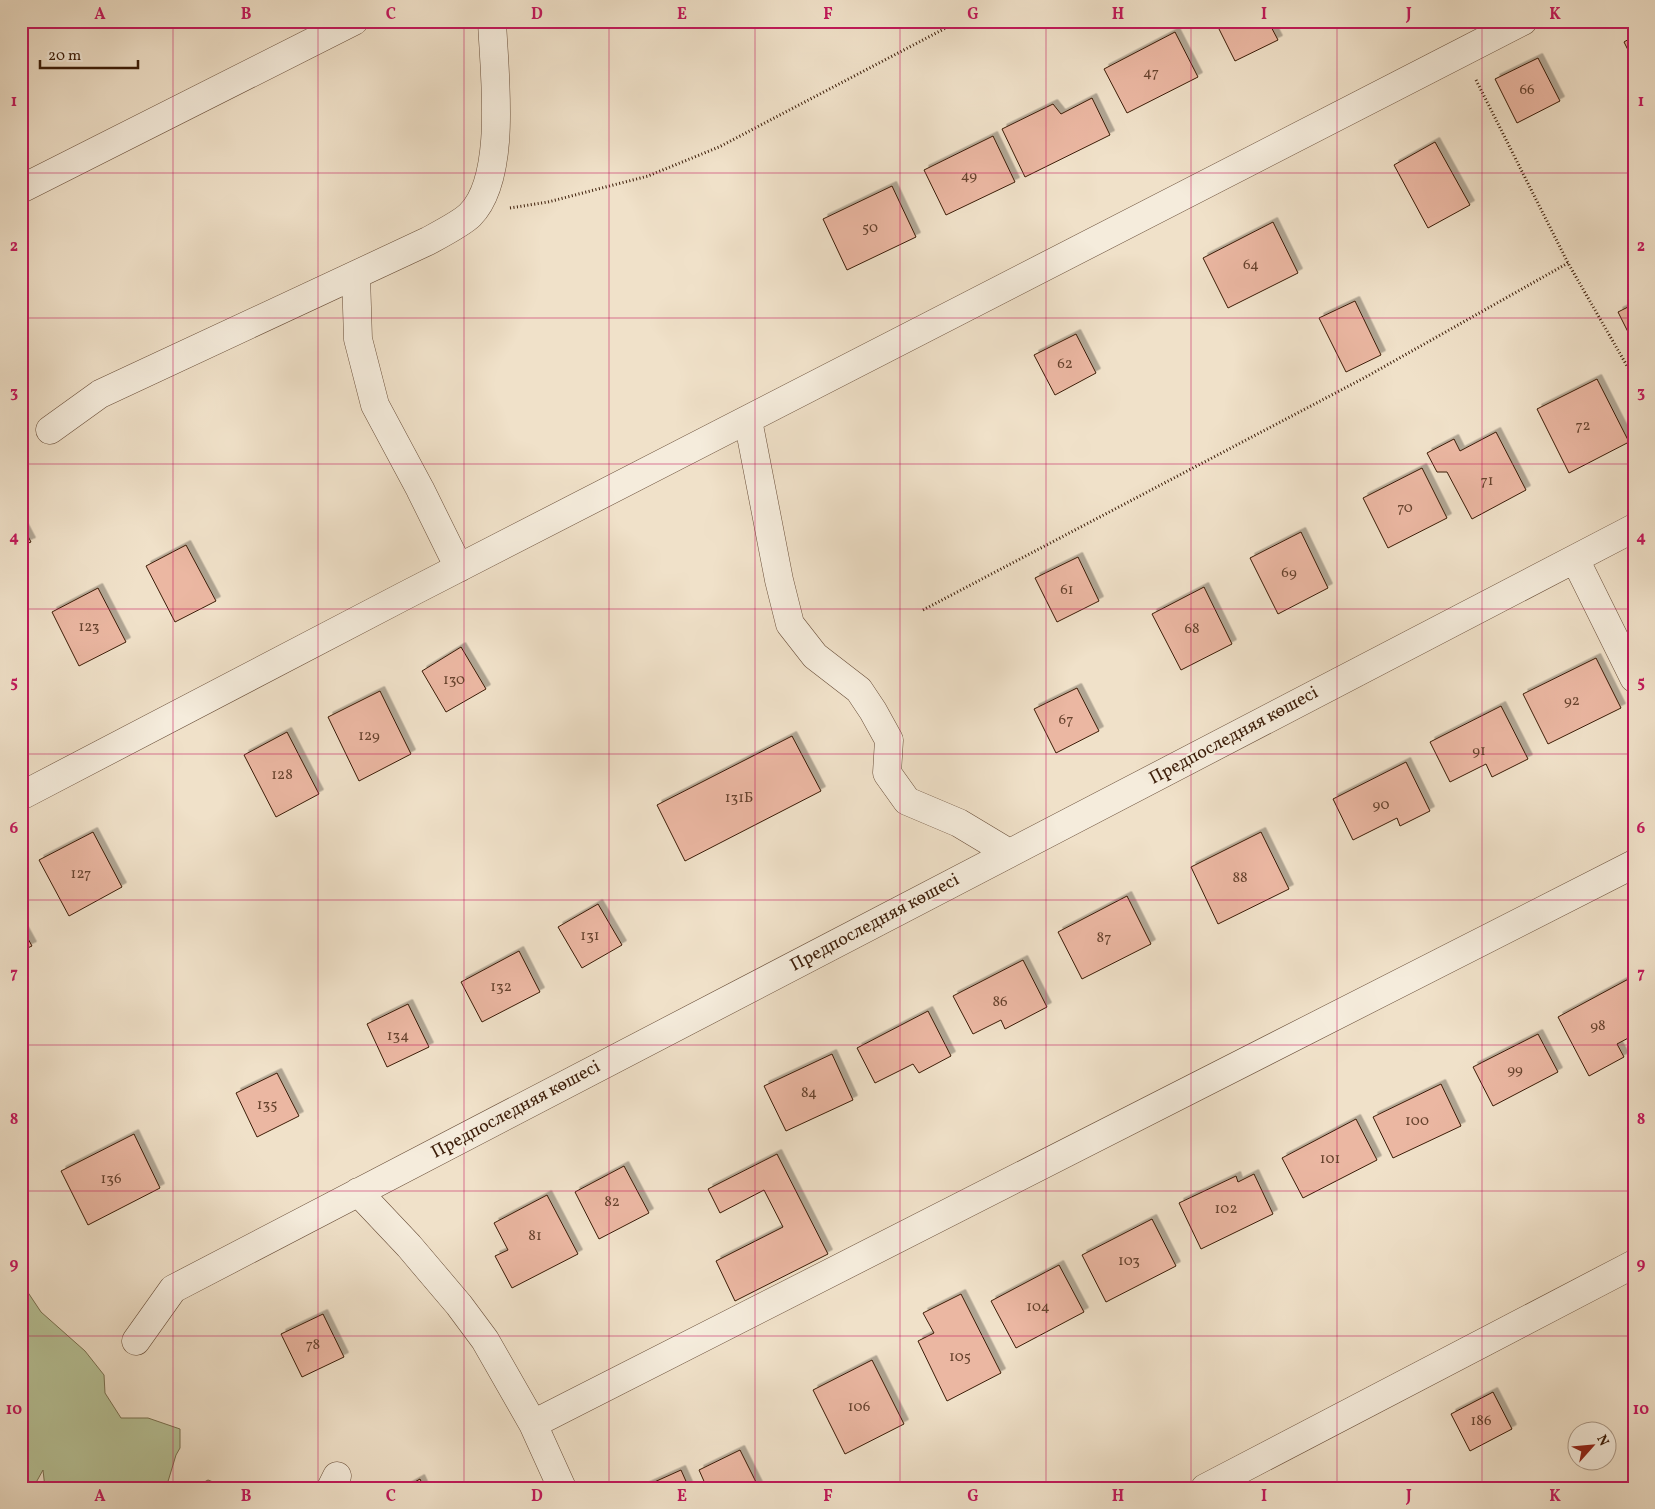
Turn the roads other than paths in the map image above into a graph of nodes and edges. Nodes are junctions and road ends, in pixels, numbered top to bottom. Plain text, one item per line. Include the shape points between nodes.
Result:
1 (354, 21) edge
2 (492, 21) edge
3 (1523, 21) edge
4 (21, 189) edge
5 (356, 276) junction
6 (748, 420) junction
7 (50, 430) dead end
8 (1634, 528) edge
9 (1575, 559) junction
10 (459, 568) junction
11 (1634, 678) edge
12 (21, 796) edge
13 (1009, 854) junction
14 (1634, 864) edge
15 (358, 1192) junction
16 (1634, 1264) edge
17 (136, 1341) dead end
18 (533, 1424) junction
19 (562, 1488) edge
20 (1205, 1488) edge

1 - 4 street
2 - 5 street via 495,154 486,191 470,215 428,242
3 - 6 street
5 - 7 street via 100,394
5 - 10 street via 358,339 375,406
6 - 10 street
6 - 13 street via 790,624 815,656 859,690 873,711 889,740 887,773 907,801 959,823
8 - 9 street, Предпоследняя көшесі
9 - 11 street
9 - 13 street, Предпоследняя көшесі
10 - 12 street
13 - 15 street, Предпоследняя көшесі
14 - 18 street
15 - 17 street, Предпоследняя көшесі via 173,1289
15 - 18 street via 409,1246 485,1340
16 - 20 street
18 - 19 street

